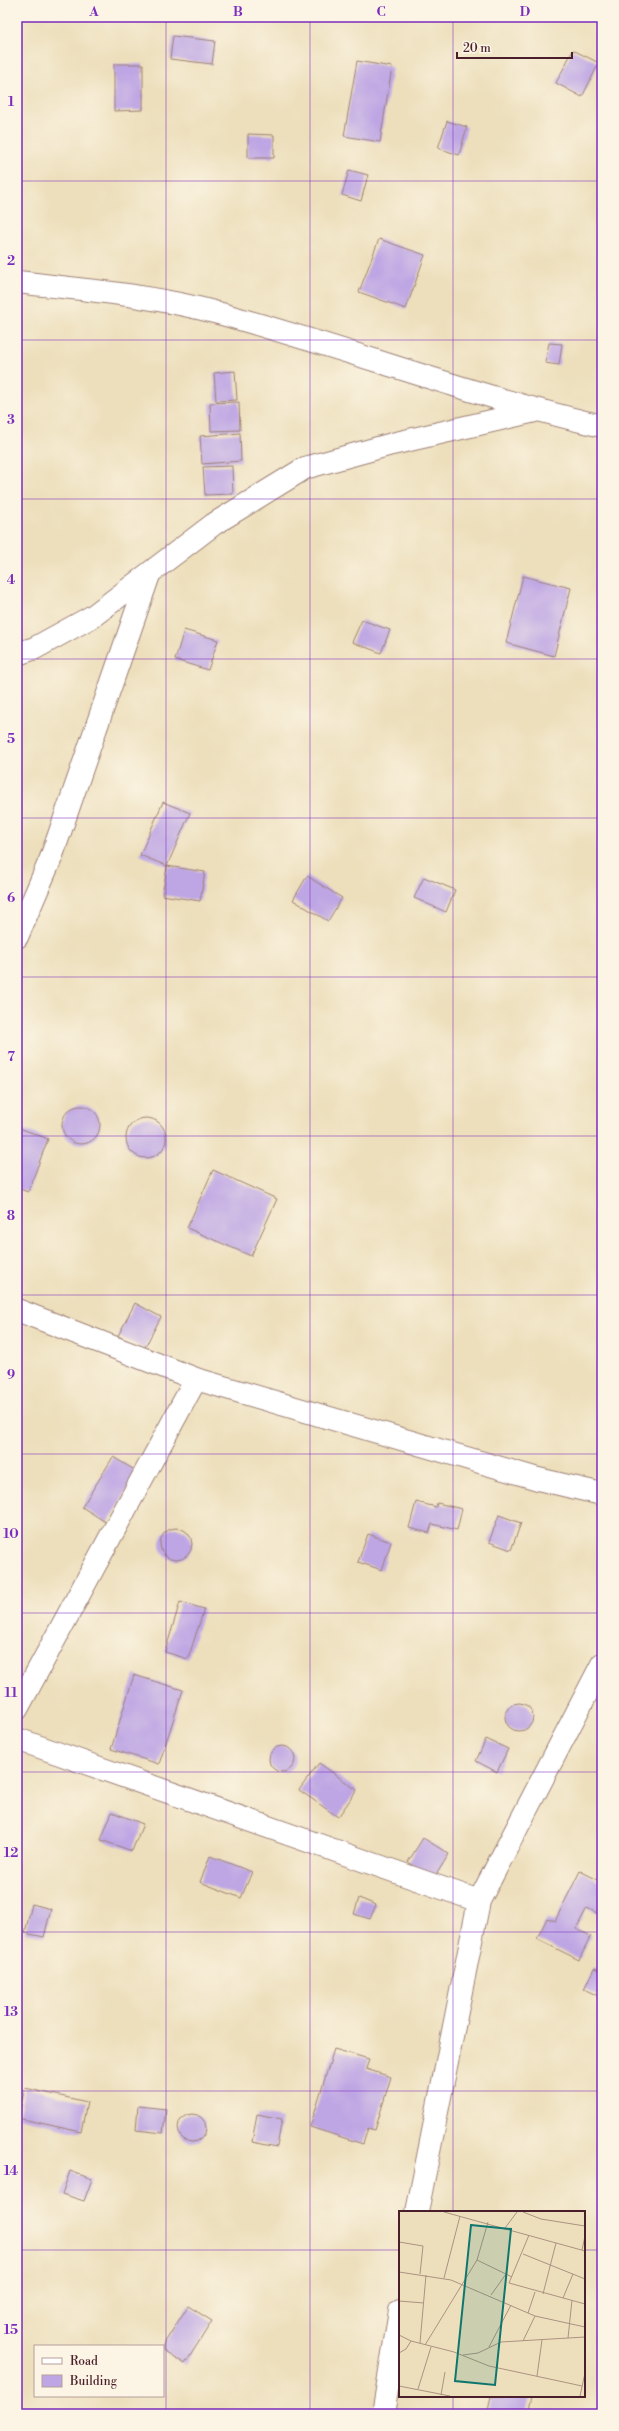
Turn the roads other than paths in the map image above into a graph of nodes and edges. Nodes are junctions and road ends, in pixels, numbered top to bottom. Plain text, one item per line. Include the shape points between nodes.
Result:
1 (17, 282) edge
2 (536, 411) junction
3 (602, 426) edge
4 (149, 575) junction
5 (17, 654) edge
6 (17, 937) edge
7 (17, 1310) edge
8 (196, 1379) junction
9 (602, 1494) edge
10 (602, 1664) edge
11 (17, 1708) edge
12 (17, 1739) edge
13 (479, 1901) junction
14 (417, 2211) edge
15 (399, 2317) edge
16 (383, 2414) edge

1 - 2 street via 124,294 217,312
2 - 3 street
2 - 4 street via 392,444 305,468 214,524
4 - 5 street via 93,616 35,648
4 - 6 street via 51,858
7 - 8 street
8 - 9 street via 538,1479
8 - 11 street
10 - 13 street
12 - 13 street
13 - 14 street
15 - 16 street

